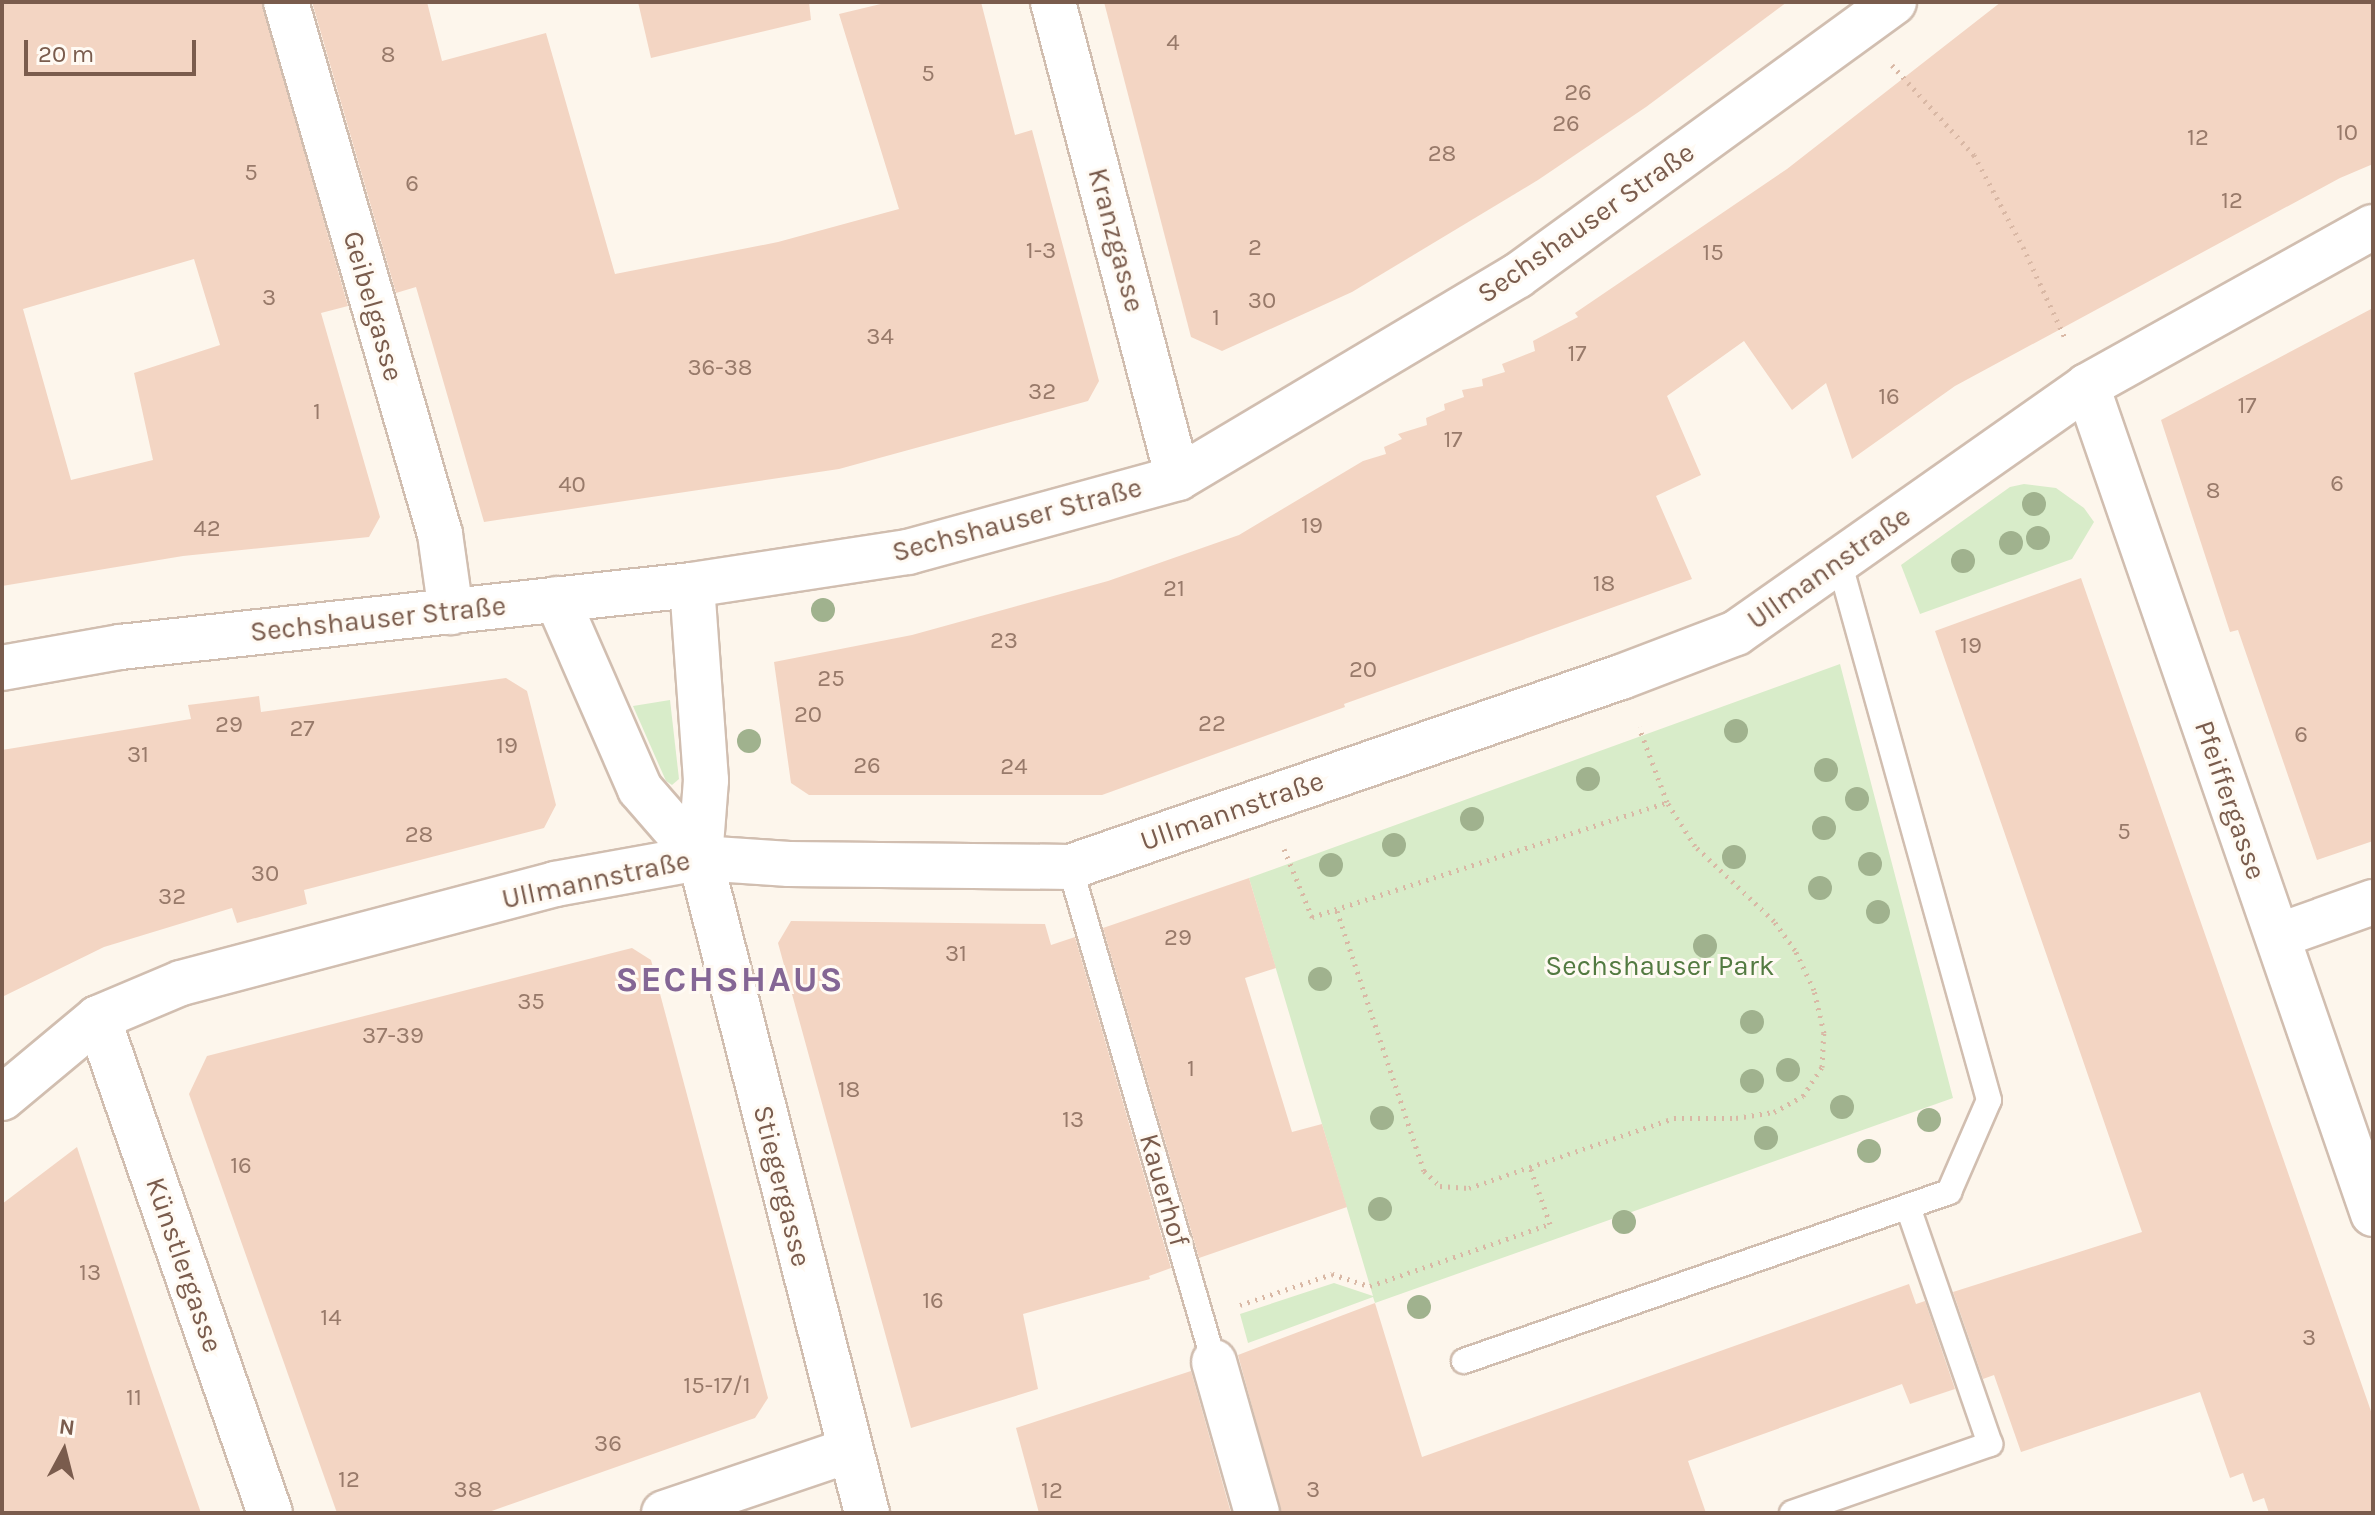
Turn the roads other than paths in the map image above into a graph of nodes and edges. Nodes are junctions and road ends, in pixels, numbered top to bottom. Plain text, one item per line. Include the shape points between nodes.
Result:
1 (286, 2) edge
2 (1053, 2) edge
3 (1894, 2) edge
4 (2373, 227) edge
5 (2087, 386) junction
6 (1178, 478) junction
7 (1839, 561) junction
8 (692, 585) junction
9 (557, 599) junction
10 (451, 612) junction
11 (2, 668) edge
12 (700, 858) junction
13 (1070, 867) junction
14 (2373, 902) edge
15 (2278, 936) junction
16 (98, 1018) junction
17 (2, 1098) edge
18 (1908, 1207) junction
19 (2373, 1214) edge
20 (1464, 1361) dead end
21 (1214, 1362) joint
22 (850, 1450) junction
23 (270, 1513) edge
24 (664, 1513) edge
25 (867, 1513) edge
26 (1257, 1513) edge
27 (1792, 1513) edge

1 - 10 street, Geibelgasse via 440,534
2 - 6 street, Kranzgasse
3 - 6 street, Sechshauser Straße via 1517,276
4 - 5 street, Ullmannstraße
5 - 7 street, Ullmannstraße
5 - 15 street, Pfeiffergasse
6 - 8 street, Sechshauser Straße via 908,552
7 - 13 street, Ullmannstraße via 1736,633
7 - 18 lane via 1989,1100 1949,1192
8 - 9 street, Sechshauser Straße
8 - 12 street, Stiegergasse via 706,780
9 - 10 street, Sechshauser Straße
9 - 12 street, Stiegergasse via 640,789
10 - 11 street, Sechshauser Straße via 120,647
12 - 13 street, Ullmannstraße
12 - 16 street, Ullmannstraße via 555,884 211,975
12 - 22 street, Stiegergasse
13 - 21 lane, Kauerhof
14 - 15 street
15 - 19 street, Pfeiffergasse
16 - 17 street, Ullmannstraße
16 - 23 street, Künstlergasse
18 - 20 lane
18 - 27 lane via 1990,1444
21 - 26 street, Kauerhof
22 - 24 street
22 - 25 street, Stiegergasse

